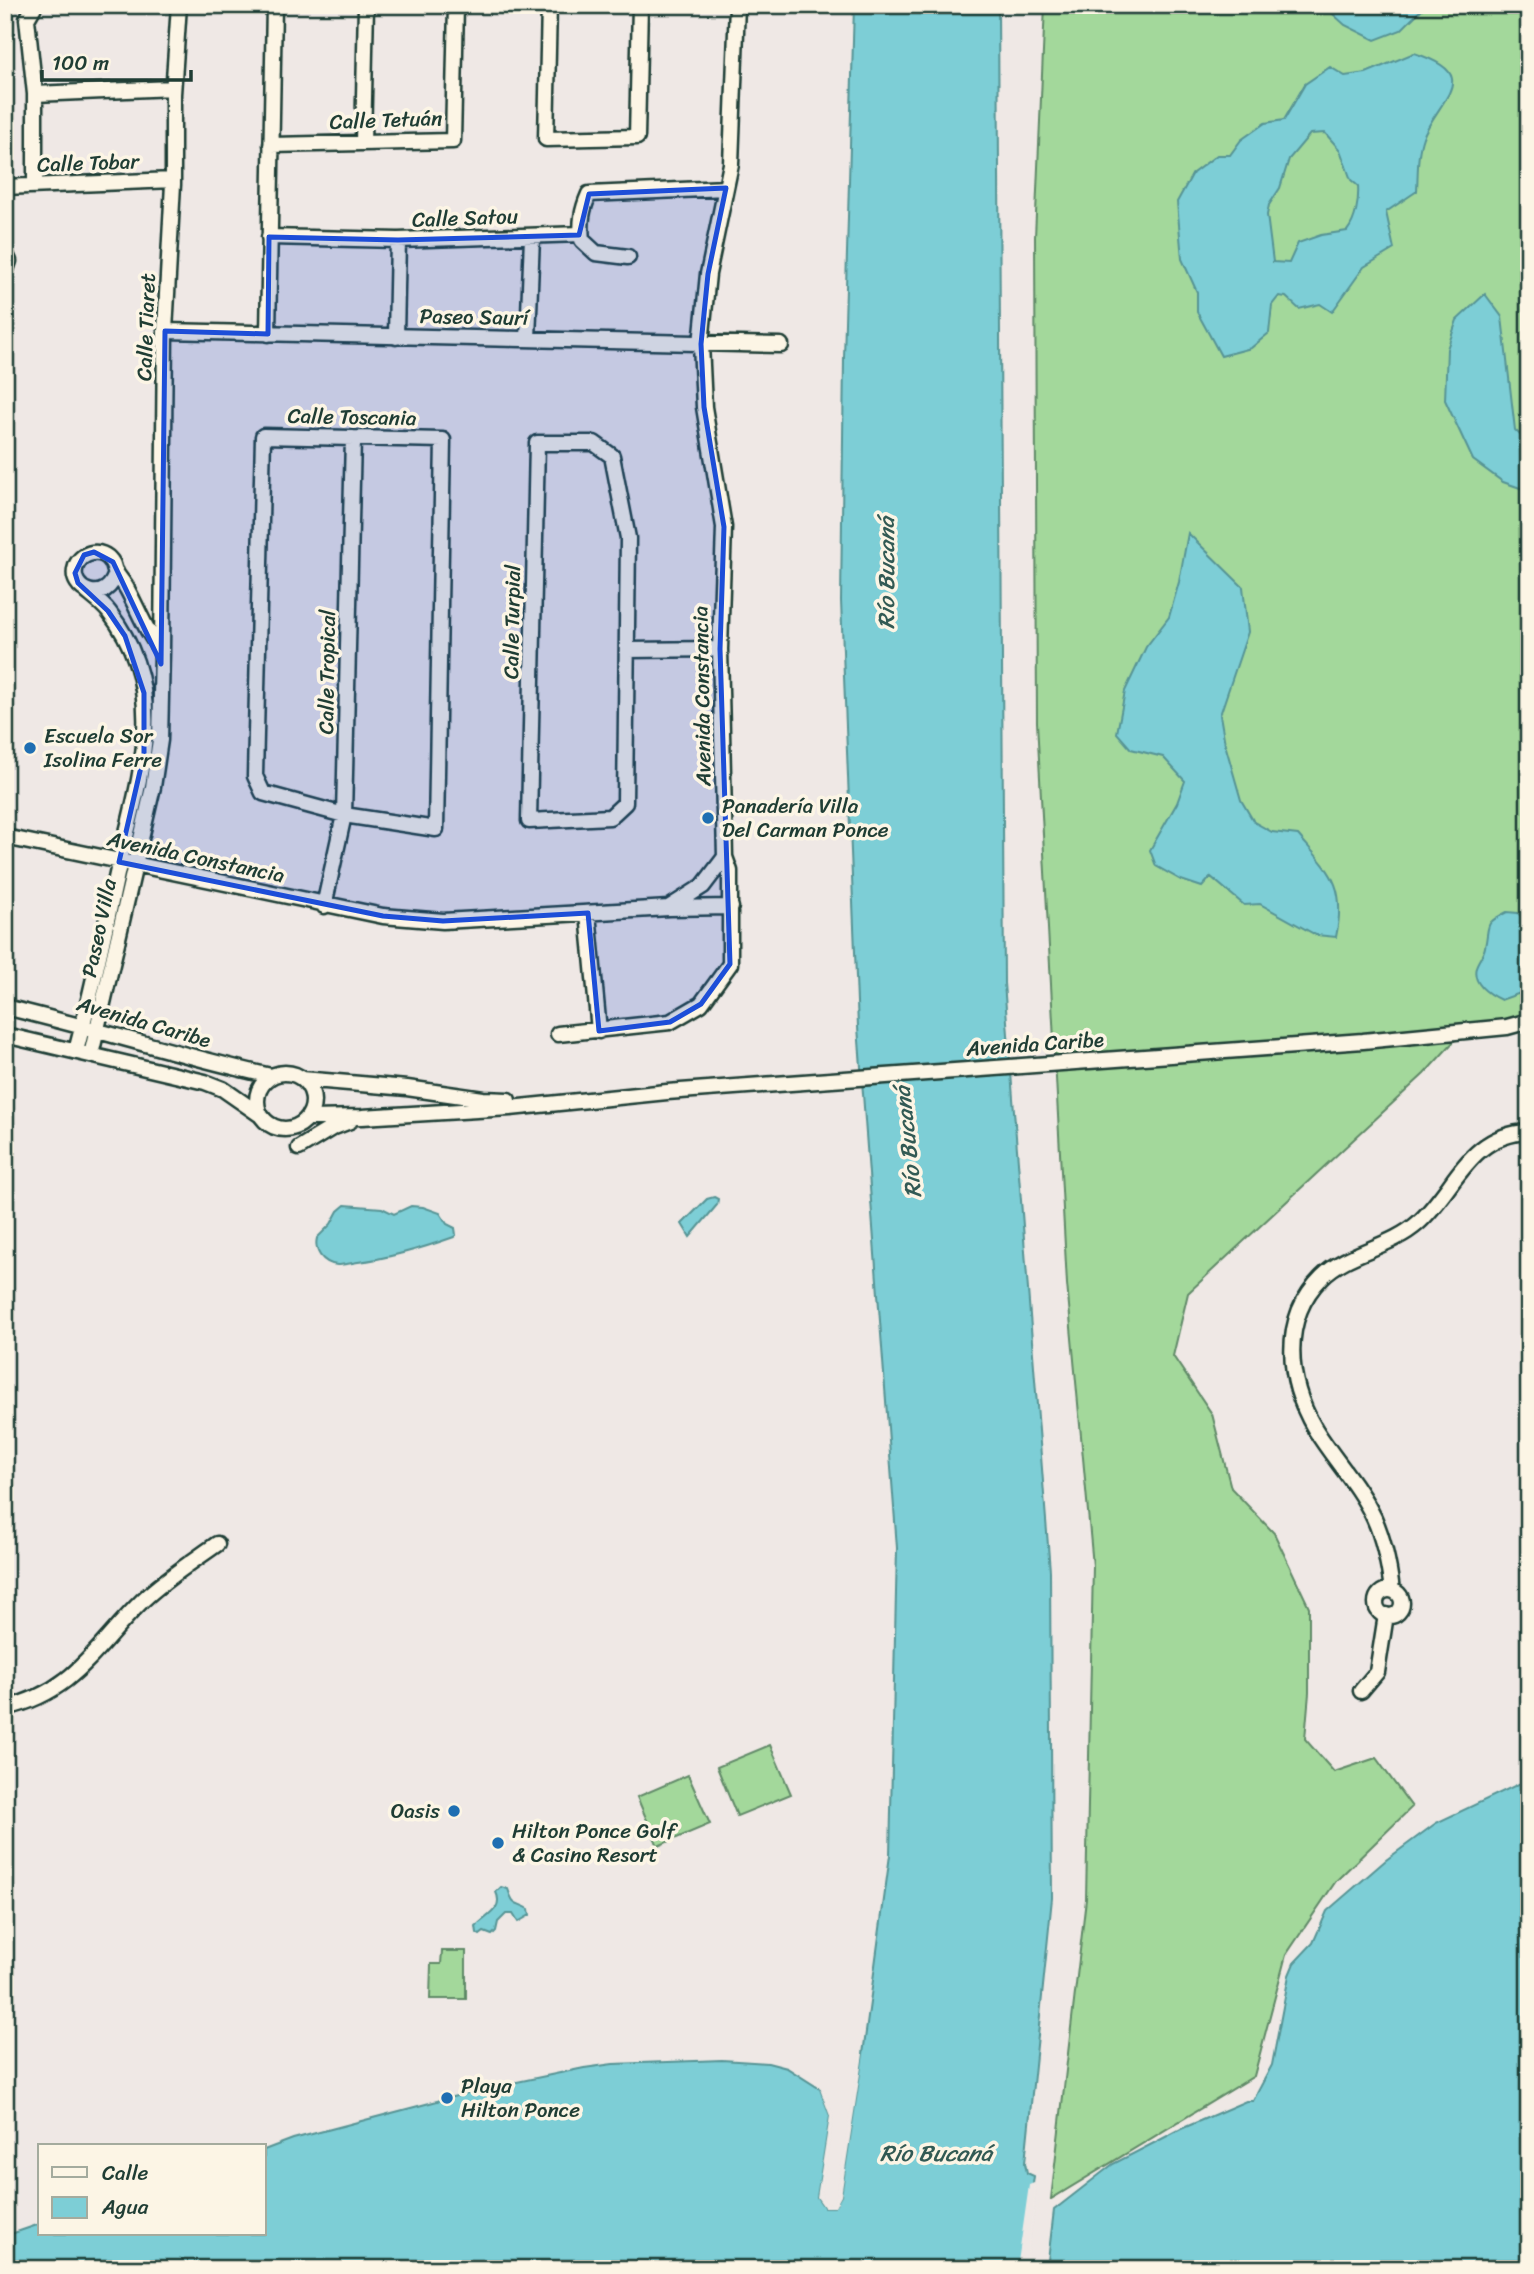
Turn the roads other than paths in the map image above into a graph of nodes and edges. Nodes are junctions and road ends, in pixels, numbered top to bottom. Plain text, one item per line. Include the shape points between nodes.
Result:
1 (36, 5) edge
2 (179, 5) edge
3 (274, 5) edge
4 (366, 5) edge
5 (456, 5) edge
6 (549, 5) edge
7 (640, 5) edge
8 (737, 5) edge
9 (173, 88) junction
10 (35, 94) junction
11 (363, 143) junction
12 (271, 145) junction
13 (173, 180) junction
14 (35, 186) junction
15 (5, 187) edge
16 (726, 188) junction
17 (581, 234) junction
18 (269, 237) junction
19 (532, 237) junction
20 (398, 240) junction
21 (5, 252) edge
22 (628, 257) dead end
23 (5, 273) edge
24 (165, 331) junction
25 (268, 334) junction
26 (396, 337) junction
27 (528, 339) junction
28 (701, 344) junction
29 (782, 345) dead end
30 (353, 438) junction
31 (116, 572) junction
32 (86, 591) junction
33 (162, 597) junction
34 (136, 607) junction
35 (720, 649) junction
36 (627, 650) junction
37 (162, 651) junction
38 (344, 815) junction
39 (5, 837) edge
40 (725, 857) junction
41 (127, 864) junction
42 (324, 906) junction
43 (731, 906) junction
44 (669, 908) junction
45 (588, 913) junction
46 (5, 1007) edge
47 (1529, 1021) edge
48 (83, 1026) junction
49 (98, 1030) junction
50 (599, 1031) junction
51 (558, 1034) dead end
52 (5, 1035) edge
53 (76, 1051) junction
54 (92, 1055) junction
55 (271, 1076) junction
56 (302, 1079) junction
57 (544, 1104) junction
58 (259, 1114) junction
59 (362, 1117) junction
60 (309, 1118) junction
61 (1529, 1132) edge
62 (299, 1149) dead end
63 (217, 1544) dead end
64 (1362, 1691) dead end
65 (5, 1708) edge

1 - 10 street via 27,19
2 - 9 street, Calle Tiaret
3 - 12 street
4 - 11 street
5 - 11 street, Calle Tetuán via 453,141
6 - 7 street via 547,139 637,137
8 - 16 street, Avenida Constancia via 732,164
9 - 10 street
9 - 13 street, Calle Tiaret
10 - 14 street
11 - 12 street, Calle Tetuán
12 - 18 street
13 - 14 street, Calle Tobar
13 - 24 street, Calle Tiaret
14 - 15 street, Calle Tobar
16 - 17 street via 589,194
16 - 28 street, Avenida Constancia via 708,274
17 - 19 street, Calle Satou
17 - 22 street via 596,253
18 - 20 street, Calle Satou
18 - 25 street
19 - 20 street, Calle Satou
19 - 27 street
20 - 26 street
21 - 23 street via 9,261
24 - 25 street, Paseo Saurí
24 - 33 street, Calle Tiaret
25 - 26 street, Paseo Saurí
26 - 27 street, Paseo Saurí
27 - 28 street, Paseo Saurí
28 - 29 street, Paseo Saurí
28 - 35 street, Avenida Constancia via 704,407 724,527
30 - 38 street, Calle Tropical
30 - 38 street, Calle Toscania via 263,436 255,730 255,776 263,793
30 - 38 street, Calle Toscania via 443,440 436,829
31 - 32 street via 106,590
31 - 32 street via 105,555 84,555 75,573
31 - 34 street
32 - 41 street, Paseo Villa via 108,611 125,636 144,693 147,724
33 - 34 street via 157,604
33 - 37 street, Calle Tiaret
34 - 37 street
35 - 36 street
35 - 40 street, Avenida Constancia
36 - 36 street, Calle Turpial via 625,803 610,817 529,821 537,443 594,443 612,456 628,538
37 - 41 street, Paseo Villa via 160,740 153,788
38 - 42 street, Calle Tropical
39 - 41 street, Avenida Constancia
40 - 43 street, Avenida Constancia
40 - 44 street via 703,886
41 - 42 street, Avenida Constancia
41 - 48 street, Paseo Villa
41 - 49 street, Paseo Villa
42 - 45 street, Avenida Constancia via 443,921
43 - 44 street, Avenida Constancia
43 - 50 street via 730,964 701,1004 670,1022
44 - 45 street, Avenida Constancia
45 - 50 street
46 - 48 street, Avenida Caribe
47 - 57 street, Avenida Caribe via 1462,1032
48 - 49 street, Avenida Caribe
48 - 53 street, Paseo Villa
49 - 54 street, Paseo Villa
49 - 55 street, Avenida Caribe
50 - 51 street
52 - 53 street, Avenida Caribe
53 - 54 street, Avenida Caribe
54 - 58 street, Avenida Caribe via 205,1082
55 - 56 street via 287,1073
55 - 58 street via 256,1097
56 - 57 street, Avenida Caribe
56 - 60 street via 314,1101
57 - 59 street, Avenida Caribe
58 - 60 street via 268,1124 286,1130
59 - 60 street, Avenida Caribe
59 - 62 street via 332,1128
61 - 64 street via 1511,1134 1478,1152 1416,1225 1398,1238 1336,1265 1314,1286 1296,1316 1291,1348 1303,1403 1374,1518 1389,1567 1392,1590 1383,1591 1376,1602 1386,1615 1377,1672
63 - 65 street via 145,1599 72,1678

